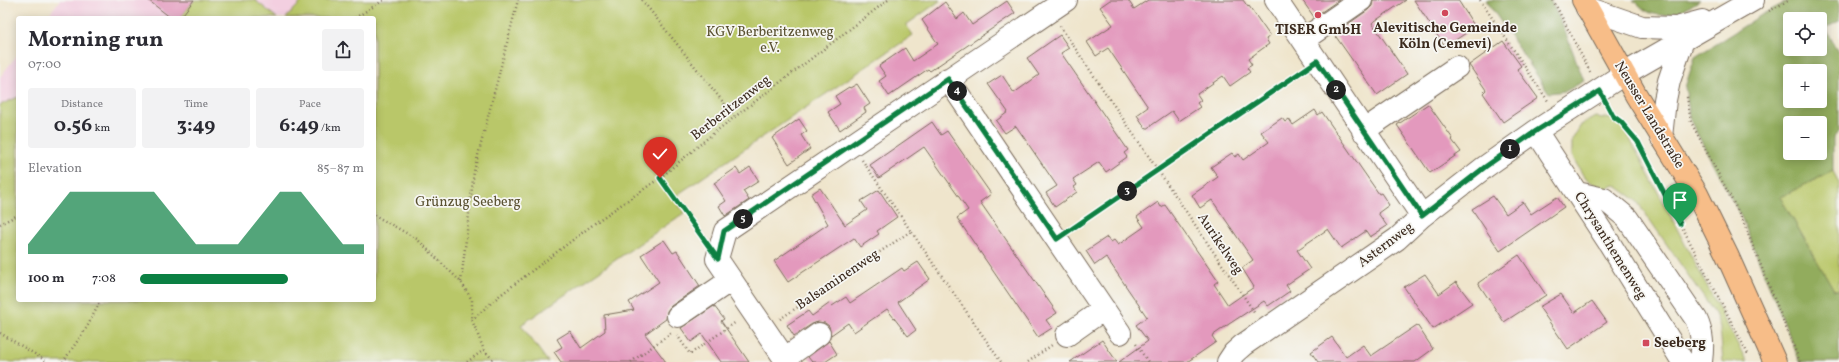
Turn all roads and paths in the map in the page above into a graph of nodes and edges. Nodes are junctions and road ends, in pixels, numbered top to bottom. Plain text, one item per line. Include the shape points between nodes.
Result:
1 (384, 0) edge
2 (518, 0) edge
3 (642, 0) edge
4 (888, 0) edge
5 (1276, 0) edge
6 (1361, 0) edge
7 (1480, 0) edge
8 (1553, 0) edge
9 (1753, 0) edge
10 (1585, 4) edge
11 (1058, 5) edge
12 (358, 16) edge
13 (1723, 16) junction
14 (1303, 40) junction
15 (1683, 40) junction
16 (1317, 61) junction
17 (1457, 67) dead end
18 (1624, 74) junction
19 (948, 79) junction
20 (1600, 91) junction
21 (1686, 94) dead end
22 (735, 117) junction
23 (1558, 117) junction
24 (1363, 131) junction
25 (1536, 131) junction
26 (1661, 137) junction
27 (852, 145) junction
28 (1158, 170) junction
29 (660, 178) junction
30 (1577, 193) junction
31 (16, 216) edge
32 (376, 216) edge
33 (1422, 216) junction
34 (0, 224) edge
35 (911, 231) junction
36 (1057, 239) junction
37 (718, 259) junction
38 (731, 280) junction
39 (461, 282) junction
40 (100, 302) edge
41 (1104, 309) junction
42 (752, 311) junction
43 (678, 316) dead end
44 (472, 320) junction
45 (765, 330) junction
46 (1266, 330) junction
47 (0, 333) edge
48 (1120, 333) dead end
49 (819, 334) dead end
50 (1067, 335) joint
51 (484, 350) junction
52 (1748, 355) dead end
53 (786, 360) edge
54 (48, 362) edge
55 (63, 362) edge
56 (467, 362) edge
57 (494, 362) edge
58 (631, 362) edge
59 (1001, 362) edge
60 (1028, 362) edge
61 (1228, 362) edge
62 (1683, 362) edge
63 (1701, 362) edge
64 (1775, 362) edge
65 (1800, 362) edge

1 - 12 path
2 - 39 path via 474,171
3 - 22 path
4 - 22 path, Berberitzenweg
5 - 14 street
6 - 14 street
7 - 23 path
8 - 20 path
9 - 13 street
10 - 13 street via 1642,27 1676,28
10 - 18 main road, Neusser Landstraße
11 - 19 street
11 - 28 path, Aurikelweg
13 - 15 street, Asternweg
14 - 16 street
15 - 18 street, Asternweg
15 - 26 street via 1669,81
16 - 24 street
16 - 28 path
17 - 24 street
18 - 20 street, Asternweg
18 - 26 main road, Neusser Landstraße
19 - 27 street
19 - 36 street
20 - 23 street, Asternweg
20 - 52 path via 1613,116 1638,142
21 - 65 path via 1691,122 1742,219
22 - 29 path, Berberitzenweg
23 - 25 street, Asternweg
24 - 33 street
25 - 30 street, Chrysanthemenweg
25 - 33 street, Asternweg
26 - 64 main road, Neusser Landstraße via 1697,194
27 - 35 path
27 - 37 street via 724,231
28 - 36 path
28 - 46 path, Aurikelweg
29 - 37 path
29 - 44 path, Berberitzenweg via 574,238
30 - 62 street, Chrysanthemenweg
30 - 63 street via 1604,199 1627,218 1696,319 1702,332
31 - 34 path
32 - 39 path via 417,239
33 - 46 street, Asternweg via 1397,239
35 - 45 path, Balsaminenweg
35 - 59 path
36 - 41 street
37 - 38 street
38 - 42 street
38 - 43 street
39 - 44 path via 472,300
40 - 55 path via 87,327
41 - 48 street
41 - 50 street
42 - 45 street
42 - 58 path via 690,354 674,331
44 - 51 path
45 - 53 street
46 - 61 street, Asternweg via 1234,353
47 - 54 path
49 - 53 street
50 - 60 path
51 - 56 path
51 - 57 path

